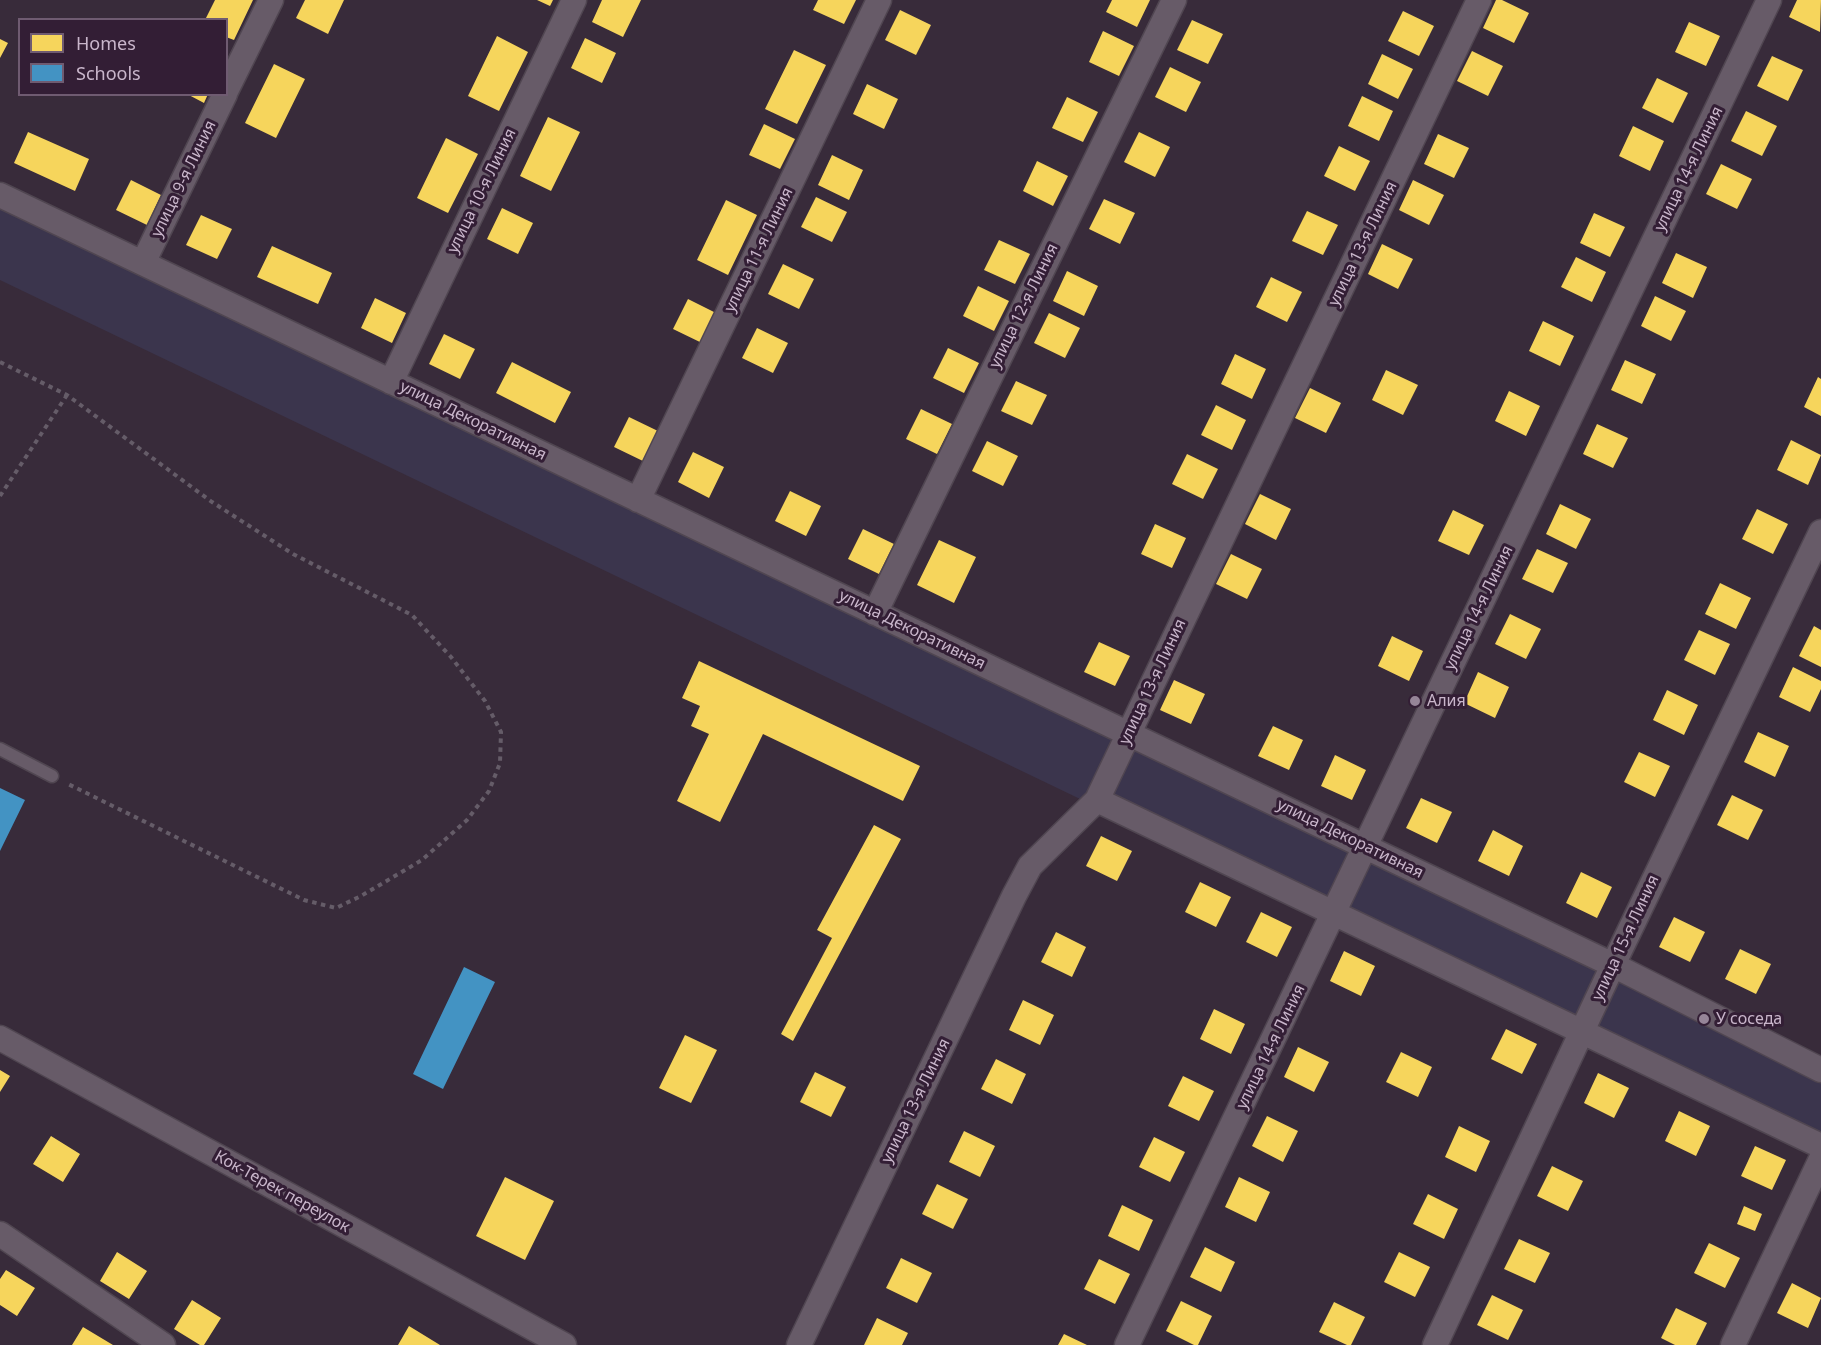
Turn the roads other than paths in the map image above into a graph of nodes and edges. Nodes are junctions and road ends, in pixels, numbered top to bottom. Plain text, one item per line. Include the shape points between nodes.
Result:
1 (271, 0) edge
2 (574, 0) edge
3 (879, 0) edge
4 (1174, 0) edge
5 (1479, 0) edge
6 (1769, 0) edge
7 (228, 89) edge
8 (225, 96) edge
9 (0, 195) edge
10 (143, 263) junction
11 (391, 381) junction
12 (638, 500) junction
13 (1821, 532) edge
14 (875, 613) junction
15 (1128, 733) junction
16 (0, 749) edge
17 (52, 776) road end
18 (1097, 800) junction
19 (1365, 847) junction
20 (1335, 914) junction
21 (1613, 965) junction
22 (1582, 1032) junction
23 (0, 1038) edge
24 (1821, 1070) edge
25 (1821, 1146) edge
26 (1821, 1159) edge
27 (0, 1234) edge
28 (163, 1345) edge
29 (564, 1345) edge
30 (799, 1345) edge
31 (1127, 1345) edge
32 (1435, 1345) edge
33 (1733, 1345) edge

1 - 7 street, улица 9-я Линия
2 - 11 street, улица 10-я Линия
3 - 12 street, улица 11-я Линия
4 - 14 street, улица 12-я Линия
5 - 15 street, улица 13-я Линия
6 - 19 street, улица 14-я Линия
8 - 10 street, улица 9-я Линия
9 - 10 street, улица Декоративная
10 - 11 street, улица Декоративная
11 - 12 street, улица Декоративная
12 - 14 street, улица Декоративная
13 - 21 street, улица 15-я Линия
14 - 15 street, улица Декоративная
15 - 18 street, улица 13-я Линия
15 - 19 street, улица Декоративная
16 - 17 lane
18 - 20 street
18 - 30 street, улица 13-я Линия via 1030,866
19 - 20 street, улица 14-я Линия
19 - 21 street, улица Декоративная
20 - 22 street
20 - 31 street, улица 14-я Линия
21 - 22 street, улица 15-я Линия
21 - 24 street, улица Декоративная
22 - 25 street
22 - 32 street, улица 15-я Линия
23 - 29 street, Кок-Терек переулок
26 - 33 street
27 - 28 street

